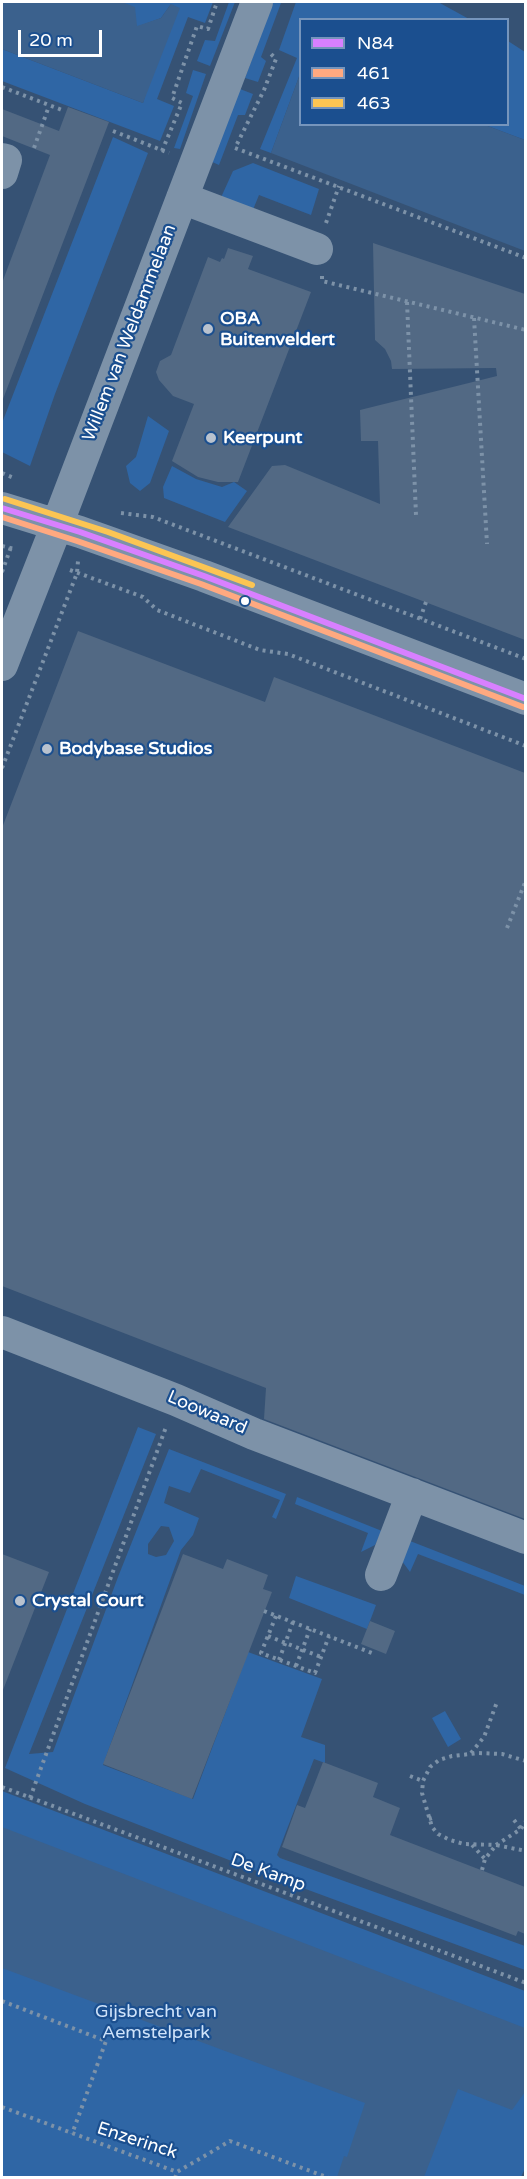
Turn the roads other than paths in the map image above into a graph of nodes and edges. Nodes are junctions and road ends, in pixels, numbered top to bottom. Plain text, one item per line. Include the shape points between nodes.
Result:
1 (257, 2) edge
2 (182, 198) junction
3 (317, 249) dead end
4 (2, 508) edge
5 (57, 525) junction
6 (2, 665) edge
7 (525, 699) edge
8 (2, 1332) edge
9 (412, 1494) junction
10 (525, 1538) edge
11 (381, 1575) dead end

1 - 2 street, Willem van Weldammelaan
2 - 3 street
2 - 5 street, Willem van Weldammelaan
4 - 5 street
5 - 6 street, Willem van Weldammelaan
5 - 7 street via 204,576
8 - 9 street, Loowaard
9 - 10 street, Loowaard
9 - 11 street

